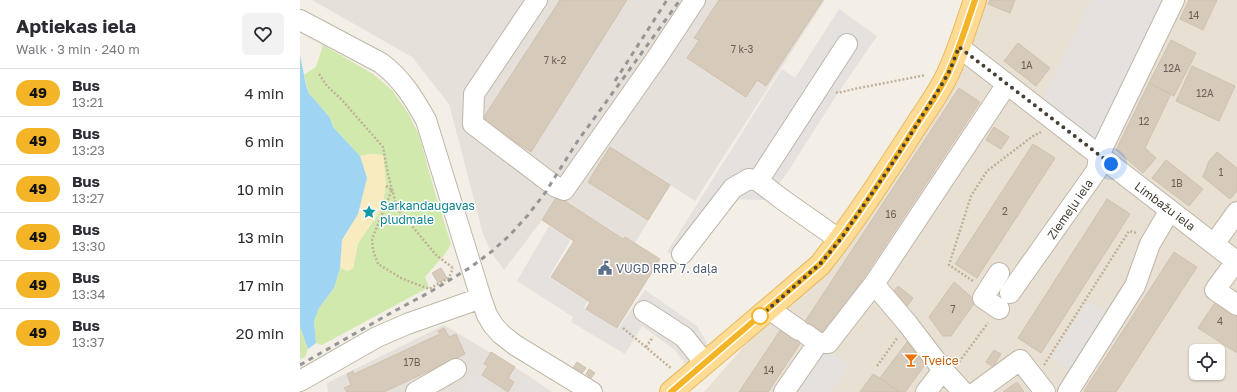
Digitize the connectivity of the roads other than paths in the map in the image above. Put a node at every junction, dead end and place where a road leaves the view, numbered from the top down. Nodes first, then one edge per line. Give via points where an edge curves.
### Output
1 (537, 0) edge
2 (695, 0) edge
3 (975, 0) edge
4 (1174, 0) edge
5 (300, 20) edge
6 (846, 44) dead end
7 (959, 47) junction
8 (1007, 84) junction
9 (1099, 155) junction
10 (758, 181) junction
11 (1170, 210) junction
12 (1237, 212) edge
13 (840, 240) junction
14 (1214, 244) junction
15 (682, 254) dead end
16 (1236, 262) edge
17 (999, 273) dead end
18 (874, 284) junction
19 (1010, 293) dead end
20 (481, 298) junction
21 (1237, 305) edge
22 (768, 309) junction
23 (999, 309) road end
24 (644, 311) dead end
25 (808, 336) junction
26 (704, 364) junction
27 (456, 369) dead end
28 (943, 370) junction
29 (300, 381) edge
30 (1039, 384) edge
31 (416, 392) edge
32 (592, 392) edge
33 (671, 392) edge
34 (784, 392) edge
35 (926, 392) edge
36 (963, 392) edge
37 (976, 392) edge
38 (1068, 392) edge

1 - 2 street via 474,94 473,124 556,187 564,190
3 - 7 main road
4 - 9 street, Ziemeļu iela
5 - 20 street via 381,63 393,72 413,98 432,136
6 - 10 street
7 - 8 street, Limbažu iela
7 - 13 main road via 950,70 890,167
8 - 9 street, Limbažu iela
8 - 18 street
9 - 11 street, Limbažu iela
9 - 19 street, Ziemeļu iela via 1097,170
10 - 13 street
10 - 15 street via 749,179 733,188
11 - 14 street, Limbažu iela
11 - 38 street via 1150,244 1135,286
12 - 14 street
13 - 22 main road via 820,264
14 - 16 street, Limbažu iela
16 - 21 street via 1215,290
17 - 23 street via 983,298
18 - 25 street via 828,343
18 - 28 street
20 - 29 street via 377,337
20 - 32 street via 487,315 501,334
22 - 25 street
22 - 26 main road
24 - 26 street via 684,337
25 - 34 street
26 - 33 main road
27 - 31 street
28 - 35 street
28 - 36 street
30 - 37 street via 1020,360

